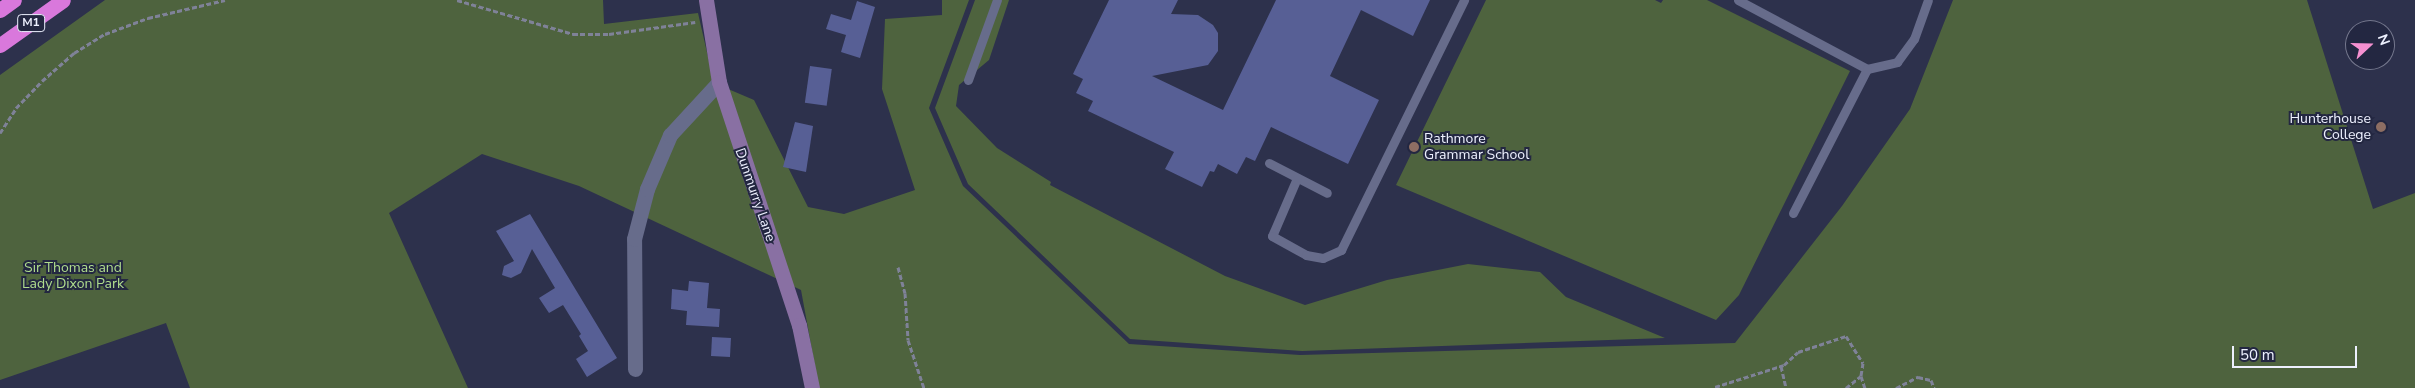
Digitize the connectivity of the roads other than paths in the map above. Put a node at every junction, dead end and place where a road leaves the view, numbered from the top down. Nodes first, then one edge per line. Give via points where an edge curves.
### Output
1 (14, 0) edge
2 (63, 0) edge
3 (706, 0) edge
4 (997, 0) edge
5 (1464, 0) edge
6 (1738, 0) edge
7 (1928, 0) edge
8 (0, 10) edge
9 (0, 45) edge
10 (1867, 69) junction
11 (968, 80) dead end
12 (719, 82) junction
13 (1269, 163) dead end
14 (1297, 178) junction
15 (1327, 193) dead end
16 (1793, 213) dead end
17 (635, 369) dead end
18 (812, 388) edge

1 - 8 highway, M1
2 - 9 highway, M1
3 - 12 street, Dunmurry Lane
4 - 11 lane
5 - 14 lane via 1340,250 1322,258 1268,234
6 - 10 lane
7 - 10 lane via 1914,39 1897,62
10 - 16 lane
12 - 17 street via 670,135 647,189 634,239
12 - 18 street, Dunmurry Lane via 799,325
13 - 14 lane
14 - 15 lane

